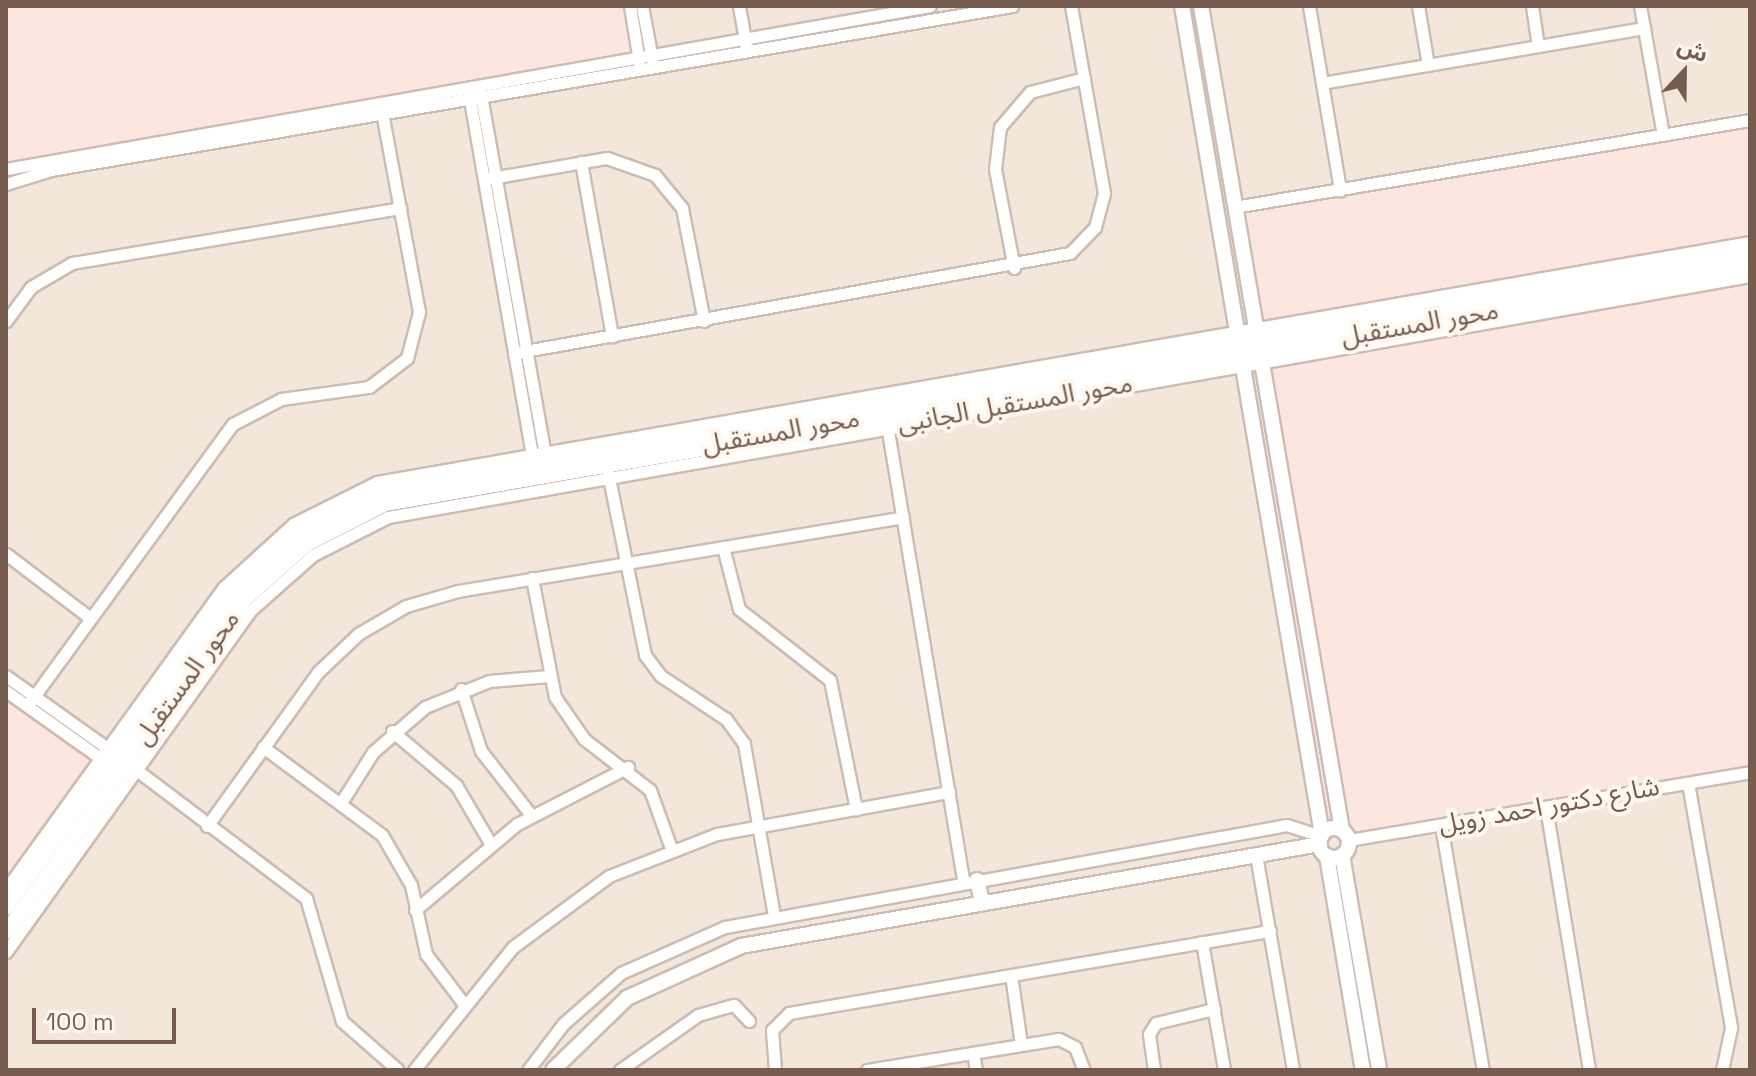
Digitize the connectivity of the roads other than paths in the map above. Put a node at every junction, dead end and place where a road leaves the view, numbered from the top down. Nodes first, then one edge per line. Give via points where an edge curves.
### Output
1 (630, 6) edge
2 (642, 6) edge
3 (739, 6) edge
4 (930, 6) edge
5 (1012, 6) edge
6 (1071, 6) edge
7 (1182, 6) edge
8 (1201, 6) edge
9 (1309, 6) edge
10 (1418, 6) edge
11 (1532, 6) edge
12 (1640, 6) edge
13 (1644, 28) junction
14 (745, 38) junction
15 (1538, 46) junction
16 (747, 51) junction
17 (645, 55) junction
18 (1428, 65) junction
19 (647, 68) junction
20 (1084, 78) junction
21 (1322, 83) junction
22 (473, 85) junction
23 (476, 97) junction
24 (381, 107) junction
25 (1750, 120) edge
26 (1663, 135) junction
27 (581, 162) junction
28 (6, 169) edge
29 (490, 178) junction
30 (6, 184) edge
31 (1340, 190) junction
32 (1234, 207) junction
33 (400, 208) junction
34 (1750, 242) edge
35 (1750, 253) edge
36 (1750, 267) edge
37 (1014, 268) junction
38 (1750, 276) edge
39 (6, 321) edge
40 (704, 321) junction
41 (612, 336) junction
42 (1257, 344) junction
43 (1240, 347) junction
44 (520, 352) junction
45 (887, 425) junction
46 (539, 460) junction
47 (608, 473) junction
48 (568, 474) junction
49 (903, 517) junction
50 (723, 547) junction
51 (6, 554) edge
52 (626, 563) junction
53 (532, 578) junction
54 (90, 618) junction
55 (6, 676) edge
56 (549, 676) junction
57 (461, 689) junction
58 (6, 691) edge
59 (30, 701) junction
60 (1311, 714) junction
61 (392, 731) junction
62 (263, 747) junction
63 (115, 762) junction
64 (628, 767) junction
65 (1750, 772) edge
66 (1688, 783) junction
67 (949, 792) junction
68 (342, 801) junction
69 (1546, 807) junction
70 (856, 809) junction
71 (531, 815) junction
72 (1441, 825) junction
73 (207, 826) junction
74 (759, 826) junction
75 (1345, 835) junction
76 (490, 843) junction
77 (1326, 845) junction
78 (671, 848) junction
79 (1256, 855) junction
80 (53, 875) junction
81 (971, 882) junction
82 (12, 901) edge
83 (982, 902) junction
84 (415, 910) junction
85 (774, 916) junction
86 (1270, 931) junction
87 (6, 932) edge
88 (1202, 942) junction
89 (6, 952) edge
90 (1011, 975) junction
91 (463, 1003) junction
92 (1214, 1009) junction
93 (749, 1021) dead end
94 (1021, 1044) junction
95 (973, 1053) junction
96 (398, 1070) edge
97 (414, 1070) edge
98 (528, 1070) edge
99 (553, 1070) edge
100 (620, 1070) edge
101 (775, 1070) edge
102 (867, 1070) edge
103 (976, 1070) edge
104 (1084, 1070) edge
105 (1154, 1070) edge
106 (1224, 1070) edge
107 (1293, 1070) edge
108 (1363, 1070) edge
109 (1379, 1070) edge
110 (1483, 1070) edge
111 (1589, 1070) edge
112 (1722, 1070) edge

1 - 17 street
2 - 17 street
3 - 14 street
4 - 14 street
5 - 16 street
6 - 20 street
7 - 43 street
8 - 32 street
9 - 21 street
10 - 18 street
11 - 15 street
12 - 13 street
13 - 15 street
13 - 26 street
14 - 16 street
14 - 17 street
15 - 18 street
16 - 19 street
17 - 19 street
17 - 22 street
18 - 21 street
19 - 23 street
20 - 37 street via 1030,92 1000,127 995,169
20 - 37 street via 1104,184 1099,219 1070,253
21 - 31 street
22 - 23 street
22 - 24 street
23 - 24 street
23 - 29 street
24 - 28 street
24 - 30 street via 51,170
24 - 33 street
25 - 26 street
26 - 31 street
27 - 29 street
27 - 40 street via 624,160 668,186 682,208
27 - 41 street
29 - 44 street
31 - 32 street
32 - 42 street
33 - 39 street via 72,263 31,287
33 - 54 street via 419,312 407,358 369,387 281,399 233,424
34 - 42 street, محور المستقبل الجانبى
35 - 42 street, محور المستقبل
36 - 42 street, محور المستقبل
37 - 40 street
38 - 42 street, محور المستقبل الجانبى
40 - 41 street
41 - 44 street
42 - 43 street, محور المستقبل
42 - 43 street, محور المستقبل الجانبى
42 - 60 street
43 - 45 street, محور المستقبل الجانبى
43 - 46 street, محور المستقبل
43 - 48 street, محور المستقبل
43 - 60 street
44 - 46 street
45 - 47 street, محور المستقبل الجانبى
45 - 49 street
46 - 48 street, محور المستقبل
46 - 63 street, محور المستقبل via 406,498 307,544 242,602
46 - 63 street via 399,475 293,524 224,587
47 - 48 street, محور المستقبل الجانبى
47 - 52 street
48 - 63 street, محور المستقبل الجانبى via 408,511 313,555 250,611
49 - 50 street
49 - 67 street
50 - 52 street
50 - 70 street via 739,609 830,680
51 - 54 street
52 - 53 street
52 - 74 street via 645,655 661,676 737,730
53 - 56 street
53 - 62 street via 441,595 374,623 324,665
54 - 59 street
55 - 59 street
56 - 57 street
56 - 64 street via 576,730
57 - 61 street
57 - 71 street via 481,751
58 - 59 street
59 - 63 street
60 - 75 street
60 - 77 street
61 - 68 street
61 - 76 street via 451,779
62 - 68 street
62 - 73 street
63 - 73 street
63 - 80 street, محور المستقبل
63 - 82 street, محور المستقبل
64 - 71 street
64 - 78 street via 656,799
65 - 66 street, شارع دكتور احمد زويل
66 - 69 street, شارع دكتور احمد زويل
66 - 112 street via 1731,1028
67 - 70 street
67 - 81 street
68 - 84 street via 391,847
69 - 72 street, شارع دكتور احمد زويل
69 - 111 street
70 - 74 street
71 - 76 street
72 - 75 street, شارع دكتور احمد زويل
72 - 110 street
73 - 96 street via 308,901 342,1021
74 - 78 street
74 - 85 street
75 - 77 street
75 - 77 street
76 - 84 street
77 - 79 street
77 - 81 street via 1287,825
77 - 108 street
77 - 109 street
78 - 91 street via 556,910
79 - 83 street
79 - 86 street
80 - 82 street, محور المستقبل
80 - 89 street
81 - 83 street
81 - 85 street
82 - 87 street, محور المستقبل
83 - 99 street via 764,940 701,959 620,1004
84 - 91 street via 431,965
85 - 98 street via 704,933 621,973 563,1024
86 - 88 street
86 - 107 street
88 - 90 street
88 - 92 street
90 - 94 street
90 - 101 street via 789,1013 772,1030
91 - 97 street
92 - 105 street via 1156,1023 1149,1034
92 - 106 street
93 - 100 street via 734,1005 698,1015
94 - 95 street
94 - 104 street via 1068,1042
95 - 102 street
95 - 103 street

